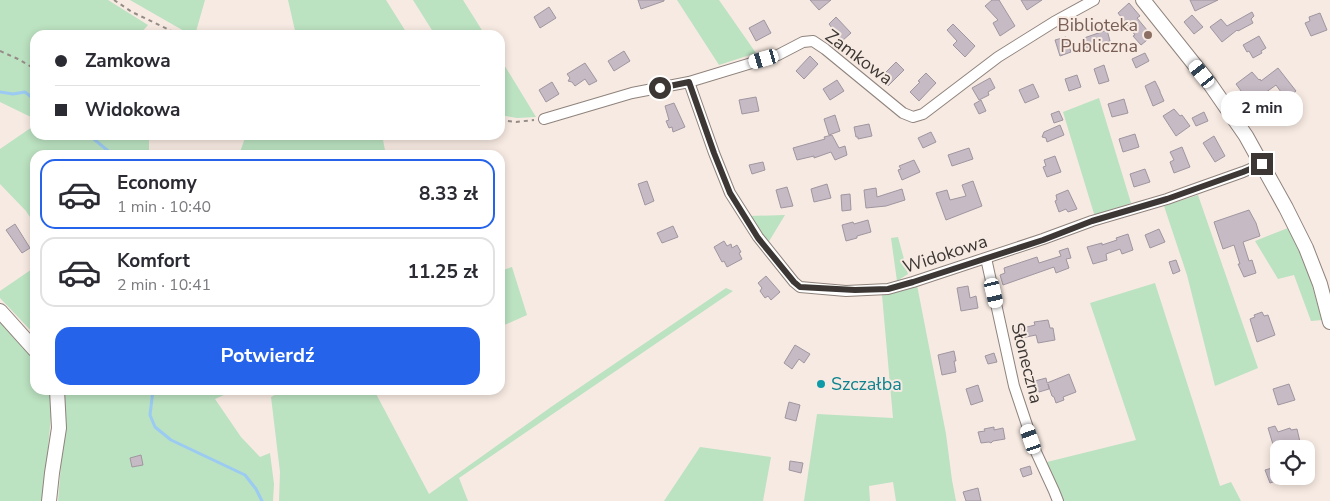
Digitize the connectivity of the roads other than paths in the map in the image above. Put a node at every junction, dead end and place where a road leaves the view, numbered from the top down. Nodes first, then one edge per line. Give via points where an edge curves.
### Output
1 (1094, 0) edge
2 (1143, 0) edge
3 (689, 82) junction
4 (544, 119) road end
5 (1262, 164) junction
6 (986, 258) junction
7 (0, 311) edge
8 (1330, 322) edge
9 (30, 344) edge
10 (57, 395) edge
11 (49, 501) edge
12 (1058, 501) edge

1 - 3 street, Zamkowa via 998,57 913,118 813,41
2 - 5 main road via 1217,93
3 - 4 street, Zamkowa via 632,93
3 - 6 street, Widokowa via 730,193 758,238 800,287 846,291 888,289
5 - 6 street, Widokowa via 1167,199
5 - 8 main road via 1306,248
6 - 12 street, Słoneczna via 1014,386 1036,452
7 - 9 main road
10 - 11 main road via 59,428

